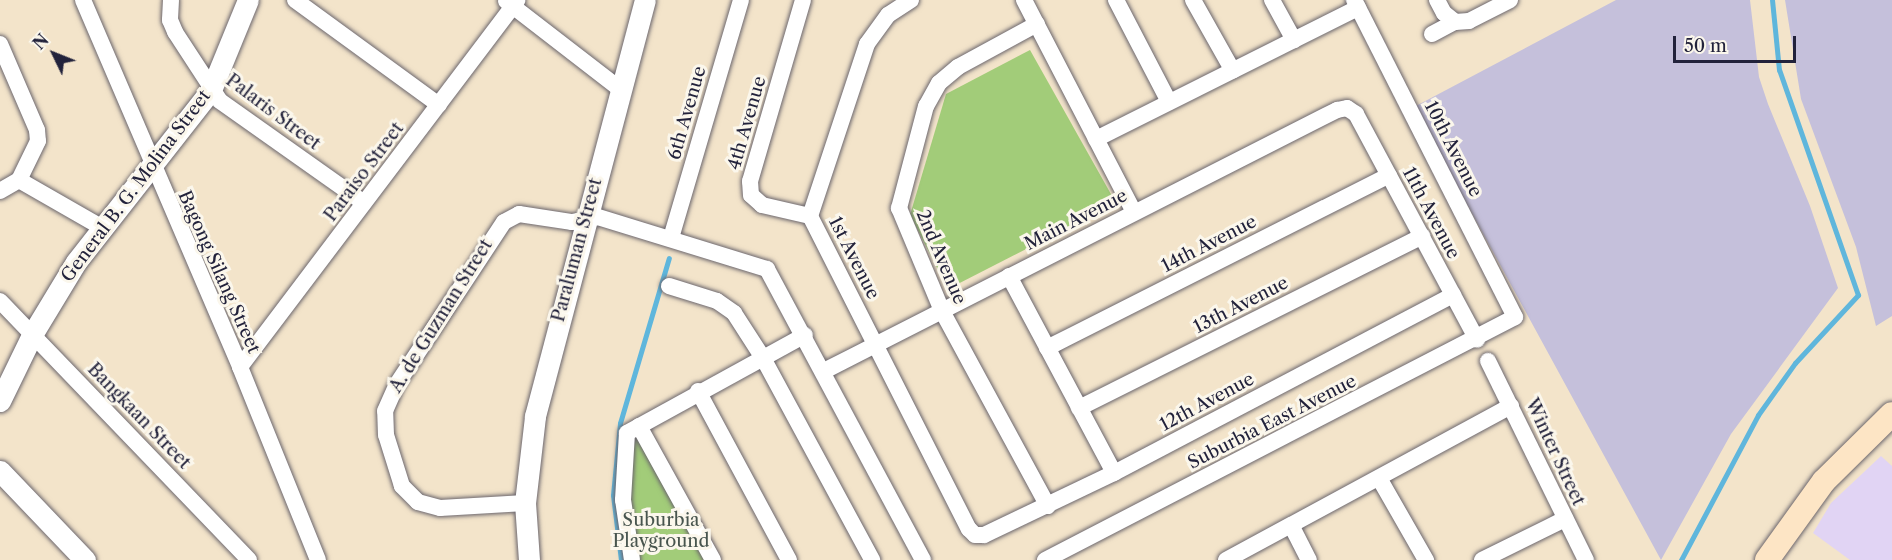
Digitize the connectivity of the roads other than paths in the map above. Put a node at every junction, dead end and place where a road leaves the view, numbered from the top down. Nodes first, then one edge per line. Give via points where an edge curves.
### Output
1 (83, 0) edge
2 (171, 0) edge
3 (248, 0) edge
4 (645, 0) edge
5 (741, 0) edge
6 (802, 0) edge
7 (911, 0) edge
8 (1024, 0) edge
9 (1116, 0) edge
10 (1193, 0) edge
11 (1272, 0) edge
12 (1437, 0) edge
13 (1510, 0) edge
14 (299, 1) edge
15 (512, 2) edge
16 (1356, 4) edge
17 (1455, 22) junction
18 (1037, 24) junction
19 (1432, 34) dead end
20 (1294, 40) junction
21 (0, 44) edge
22 (1233, 71) junction
23 (211, 90) junction
24 (621, 90) junction
25 (1169, 102) junction
26 (439, 105) junction
27 (1347, 108) joint
28 (1096, 139) junction
29 (151, 164) junction
30 (1389, 175) junction
31 (19, 180) junction
32 (0, 191) edge
33 (364, 203) junction
34 (1134, 212) junction
35 (810, 216) junction
36 (584, 219) junction
37 (101, 227) junction
38 (1422, 236) junction
39 (671, 238) junction
40 (1009, 276) junction
41 (669, 286) dead end
42 (1453, 295) junction
43 (0, 301) edge
44 (942, 311) junction
45 (1515, 317) joint
46 (33, 333) junction
47 (805, 334) junction
48 (1477, 340) junction
49 (877, 344) junction
50 (1047, 348) junction
51 (763, 358) junction
52 (1488, 361) dead end
53 (240, 368) junction
54 (824, 371) junction
55 (698, 391) junction
56 (0, 401) edge
57 (1511, 406) junction
58 (1079, 408) junction
59 (1892, 414) edge
60 (639, 426) junction
61 (0, 471) edge
62 (1114, 473) junction
63 (1379, 478) junction
64 (525, 503) junction
65 (1048, 506) junction
66 (1565, 519) junction
67 (1292, 527) junction
68 (975, 535) joint
69 (529, 555) edge
70 (85, 560) edge
71 (249, 560) edge
72 (318, 560) edge
73 (632, 560) edge
74 (713, 560) edge
75 (789, 560) edge
76 (872, 560) edge
77 (923, 560) edge
78 (1045, 560) edge
79 (1226, 560) edge
80 (1309, 560) edge
81 (1426, 560) edge
82 (1482, 560) edge
83 (1586, 560) edge
84 (1767, 560) edge

1 - 29 street, Bagong Silang Street
2 - 23 street, Palaris Street via 170,20 175,32
3 - 23 street, General B. G. Molina Street
4 - 24 street, Paraluman Street
5 - 39 street, 6th Avenue
6 - 35 street, 4th Avenue via 750,181 751,195 762,205
7 - 35 street, 1st Avenue via 888,15 867,44
8 - 18 street
9 - 25 street
10 - 22 street
11 - 20 street
12 - 17 street
13 - 17 street via 1469,21
14 - 26 street
15 - 24 street
15 - 26 street, Paraiso Street
16 - 20 street
16 - 45 street, 10th Avenue
17 - 19 street
18 - 28 street
18 - 44 street, 2nd Avenue via 948,75 926,106 899,208
20 - 22 street
21 - 31 street via 37,130 34,153
22 - 25 street
23 - 29 street, General B. G. Molina Street
23 - 33 street, Palaris Street via 220,101
24 - 36 street, Paraluman Street
25 - 28 street
26 - 33 street, Paraiso Street
27 - 30 street, 11th Avenue via 1356,114
27 - 34 street, Main Avenue
28 - 34 street
29 - 37 street, General B. G. Molina Street
29 - 53 street, Bagong Silang Street
30 - 38 street, 11th Avenue
30 - 50 street, 14th Avenue
31 - 32 street
31 - 37 street
33 - 53 street, Paraiso Street
34 - 40 street, Main Avenue
35 - 49 street, 1st Avenue
36 - 39 street via 598,218
36 - 64 street, Paraluman Street via 535,416
36 - 64 street, A. de Guzman Street via 572,222 519,214 498,227 397,384 385,411 386,435 402,486 418,502 440,508
37 - 46 street, General B. G. Molina Street
38 - 42 street, 11th Avenue
38 - 58 street, 13th Avenue
39 - 47 street via 767,268
40 - 44 street, Main Avenue
40 - 50 street
41 - 51 street via 726,305
42 - 48 street, 11th Avenue
42 - 62 street, 12th Avenue
43 - 46 street, Bangkaan Street
44 - 49 street, Main Avenue
44 - 65 street, 2nd Avenue
45 - 48 street, Suburbia East Avenue
46 - 56 street, General B. G. Molina Street
46 - 71 street, Bangkaan Street
47 - 51 street
47 - 54 street
48 - 78 street, Suburbia East Avenue
49 - 54 street, Main Avenue
49 - 68 street, 1st Avenue
50 - 58 street
51 - 55 street
51 - 76 street
52 - 57 street, Winter Street
53 - 72 street, Bagong Silang Street
54 - 77 street
55 - 60 street
55 - 75 street
57 - 63 street
57 - 66 street, Winter Street
58 - 62 street
59 - 84 main road via 1824,481
60 - 73 street via 625,436 623,463 623,500
60 - 74 street
61 - 70 street
62 - 65 street, 12th Avenue
63 - 67 street
63 - 81 street
64 - 69 street
65 - 68 street, 12th Avenue via 984,535
66 - 82 street
66 - 83 street, Winter Street
67 - 79 street
67 - 80 street

